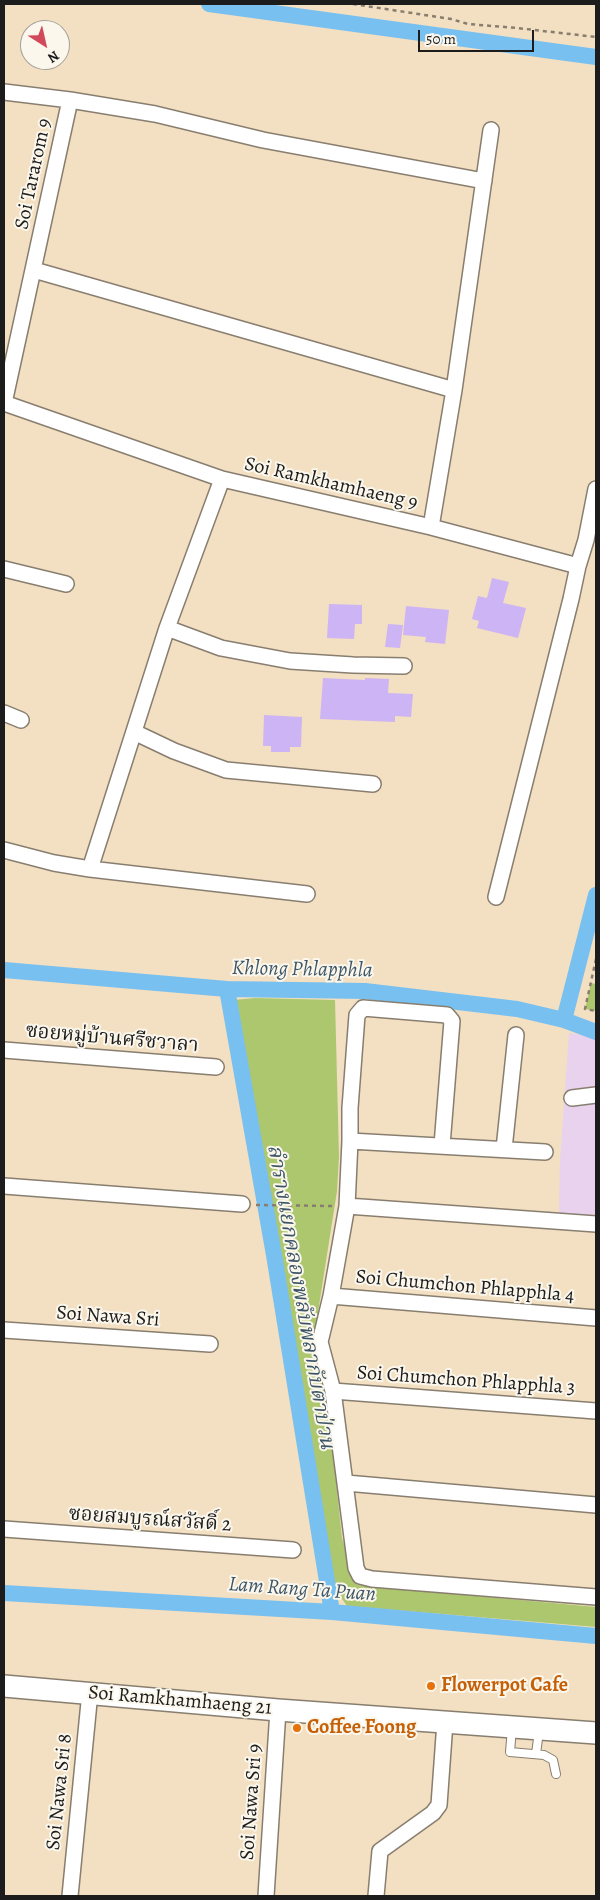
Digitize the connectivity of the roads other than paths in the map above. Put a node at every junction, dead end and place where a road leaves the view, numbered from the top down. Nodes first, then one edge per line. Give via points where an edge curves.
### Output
1 (4, 92) edge
2 (70, 100) junction
3 (491, 130) dead end
4 (484, 181) junction
5 (34, 270) junction
6 (454, 390) junction
7 (4, 403) edge
8 (222, 479) junction
9 (596, 489) edge
10 (431, 528) junction
11 (578, 566) junction
12 (4, 569) edge
13 (66, 584) dead end
14 (167, 628) junction
15 (404, 666) dead end
16 (4, 713) edge
17 (20, 720) dead end
18 (134, 732) junction
19 (373, 784) dead end
20 (4, 850) edge
21 (90, 869) junction
22 (307, 894) dead end
23 (496, 897) dead end
24 (516, 1035) dead end
25 (4, 1050) edge
26 (216, 1068) dead end
27 (596, 1095) edge
28 (572, 1098) dead end
29 (350, 1140) junction
30 (442, 1146) junction
31 (504, 1149) junction
32 (545, 1152) dead end
33 (4, 1186) edge
34 (242, 1204) road end
35 (346, 1206) junction
36 (596, 1224) edge
37 (331, 1296) junction
38 (596, 1318) edge
39 (4, 1330) edge
40 (210, 1344) dead end
41 (333, 1391) junction
42 (596, 1411) edge
43 (346, 1483) junction
44 (596, 1505) edge
45 (4, 1529) edge
46 (293, 1550) dead end
47 (596, 1597) edge
48 (4, 1686) edge
49 (90, 1692) junction
50 (278, 1710) junction
51 (445, 1722) junction
52 (512, 1727) junction
53 (540, 1729) junction
54 (596, 1733) edge
55 (536, 1754) junction
56 (556, 1774) dead end
57 (70, 1896) edge
58 (266, 1896) edge
59 (376, 1896) edge

1 - 2 street
2 - 4 street via 155,114 264,140
2 - 5 street, Soi Tararom 9
3 - 4 street
4 - 6 street
5 - 6 street
5 - 7 street, Soi Tararom 9
6 - 10 street
7 - 8 street, Soi Ramkhamhaeng 9
8 - 10 street, Soi Ramkhamhaeng 9
8 - 14 street
9 - 11 street
10 - 11 street, Soi Ramkhamhaeng 9
11 - 23 street
12 - 13 street
14 - 15 street via 220,648 290,661
14 - 18 street
16 - 17 street
18 - 19 street via 226,770
18 - 21 street
20 - 21 street
21 - 22 street
24 - 31 street
25 - 26 street, ซอยหมู่บ้านศรีชวาลา
27 - 28 street
29 - 30 street
29 - 30 street via 357,1014 363,1008 447,1015 452,1021
29 - 35 street
30 - 31 street
31 - 32 street
33 - 34 street
35 - 36 street
35 - 37 street
37 - 38 street, Soi Chumchon Phlapphla 4
37 - 41 street via 320,1342
39 - 40 street, Soi Nawa Sri
41 - 42 street, Soi Chumchon Phlapphla 3
41 - 43 street
43 - 44 street
43 - 47 street via 356,1568 360,1576
45 - 46 street, ซอยสมบูรณ์สวัสดิ์ 2
48 - 49 street, Soi Ramkhamhaeng 21
49 - 50 street, Soi Ramkhamhaeng 21
49 - 57 street, Soi Nawa Sri 8
50 - 51 street, Soi Ramkhamhaeng 21
50 - 58 street, Soi Nawa Sri 9
51 - 52 street, Soi Ramkhamhaeng 21
51 - 59 street via 439,1805 433,1814 380,1851
52 - 53 street, Soi Ramkhamhaeng 21
52 - 55 lane via 510,1752
53 - 54 street, Soi Ramkhamhaeng 21
53 - 55 lane
55 - 56 lane via 544,1754 553,1760

